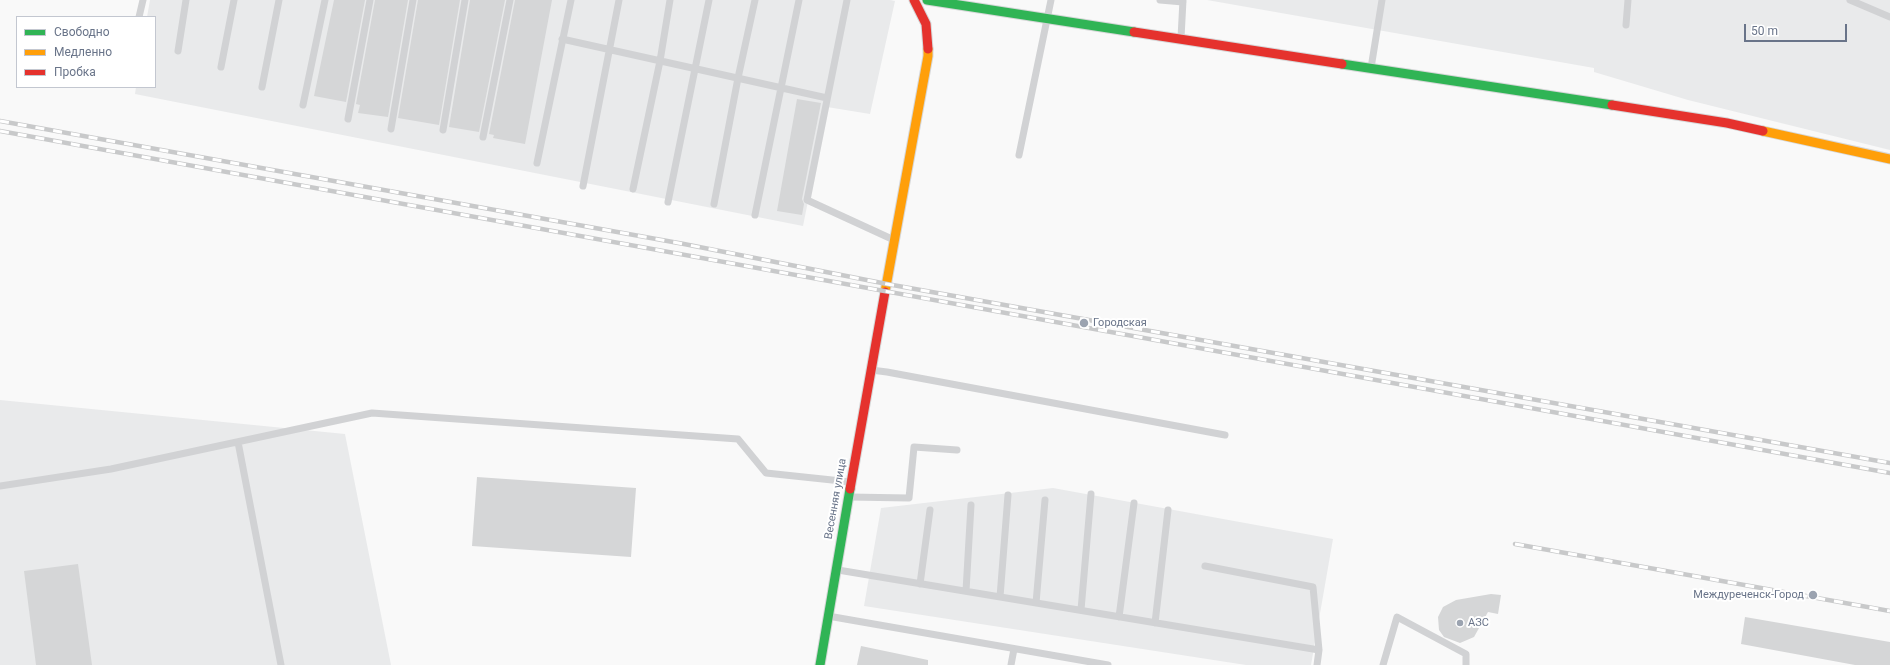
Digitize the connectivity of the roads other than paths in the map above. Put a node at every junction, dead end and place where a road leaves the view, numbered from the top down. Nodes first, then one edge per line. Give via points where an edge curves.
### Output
1 (142, 0) edge
2 (186, 0) edge
3 (234, 0) edge
4 (279, 0) edge
5 (325, 0) edge
6 (370, 0) edge
7 (413, 0) edge
8 (465, 0) edge
9 (510, 0) edge
10 (571, 0) edge
11 (619, 0) edge
12 (670, 0) edge
13 (709, 0) edge
14 (755, 0) edge
15 (799, 0) edge
16 (847, 0) edge
17 (914, 0) edge
18 (927, 0) edge
19 (1051, 0) edge
20 (1160, 0) edge
21 (1382, 0) edge
22 (1628, 0) edge
23 (1850, 0) edge
24 (1183, 1) edge
25 (139, 16) edge
26 (1890, 17) edge
27 (1046, 18) junction
28 (1626, 25) dead end
29 (1181, 38) junction
30 (562, 39) junction
31 (610, 50) junction
32 (178, 51) dead end
33 (660, 61) junction
34 (221, 67) dead end
35 (694, 68) junction
36 (1371, 68) junction
37 (738, 78) junction
38 (262, 87) dead end
39 (781, 88) junction
40 (827, 98) junction
41 (303, 105) dead end
42 (348, 119) dead end
43 (391, 129) dead end
44 (442, 130) dead end
45 (483, 137) dead end
46 (1019, 155) dead end
47 (1890, 159) edge
48 (537, 163) dead end
49 (583, 186) dead end
50 (633, 189) dead end
51 (668, 202) dead end
52 (714, 204) dead end
53 (755, 215) dead end
54 (894, 240) junction
55 (870, 370) junction
56 (1225, 435) dead end
57 (238, 442) junction
58 (957, 450) dead end
59 (851, 482) junction
60 (0, 486) edge
61 (1091, 494) dead end
62 (1008, 495) dead end
63 (849, 497) junction
64 (1044, 500) dead end
65 (1134, 503) dead end
66 (971, 505) dead end
67 (930, 510) dead end
68 (1168, 510) dead end
69 (1205, 566) dead end
70 (836, 570) junction
71 (920, 584) junction
72 (966, 591) junction
73 (1000, 597) junction
74 (1036, 603) junction
75 (1081, 610) junction
76 (828, 616) junction
77 (1119, 617) junction
78 (1155, 623) junction
79 (1014, 649) junction
80 (1319, 650) junction
81 (281, 665) edge
82 (820, 665) edge
83 (1011, 665) edge
84 (1108, 665) edge
85 (1316, 665) edge
86 (1383, 665) edge
87 (1466, 665) edge

1 - 25 lane
2 - 32 lane
3 - 34 lane
4 - 38 lane
5 - 41 lane
6 - 42 lane
7 - 43 lane
8 - 44 lane
9 - 45 lane
10 - 30 lane
11 - 31 lane
12 - 33 lane
13 - 35 lane
14 - 37 lane
15 - 39 lane
16 - 40 lane
17 - 54 street, Весенняя улица via 926,24 928,56
18 - 27 street
19 - 27 lane
20 - 24 lane
21 - 36 lane
22 - 28 lane
23 - 26 lane
24 - 29 lane
27 - 29 street
27 - 46 lane
29 - 36 street
30 - 31 lane
30 - 48 lane
31 - 33 lane
31 - 49 lane
33 - 35 lane
33 - 50 lane
35 - 37 lane
35 - 51 lane
36 - 47 street via 1727,123
37 - 39 lane
37 - 52 lane
39 - 40 lane
39 - 53 lane
40 - 54 lane via 807,200
54 - 55 street, Весенняя улица
55 - 56 lane
55 - 59 street, Весенняя улица
57 - 59 lane via 372,413 738,439 766,473
57 - 60 lane via 111,469
57 - 81 lane
58 - 63 lane via 914,447 909,498
59 - 63 street, Весенняя улица
61 - 75 lane
62 - 73 lane
63 - 70 street, Весенняя улица
64 - 74 lane
65 - 77 lane
66 - 72 lane
67 - 71 lane
68 - 78 lane
69 - 80 lane via 1313,587
70 - 71 lane
70 - 76 street, Весенняя улица
71 - 72 lane
72 - 73 lane
73 - 74 lane
74 - 75 lane
75 - 77 lane
76 - 79 lane
76 - 82 street, Весенняя улица
77 - 78 lane
78 - 80 lane
79 - 83 lane
79 - 84 lane
80 - 85 lane
86 - 87 lane via 1397,617 1466,654

